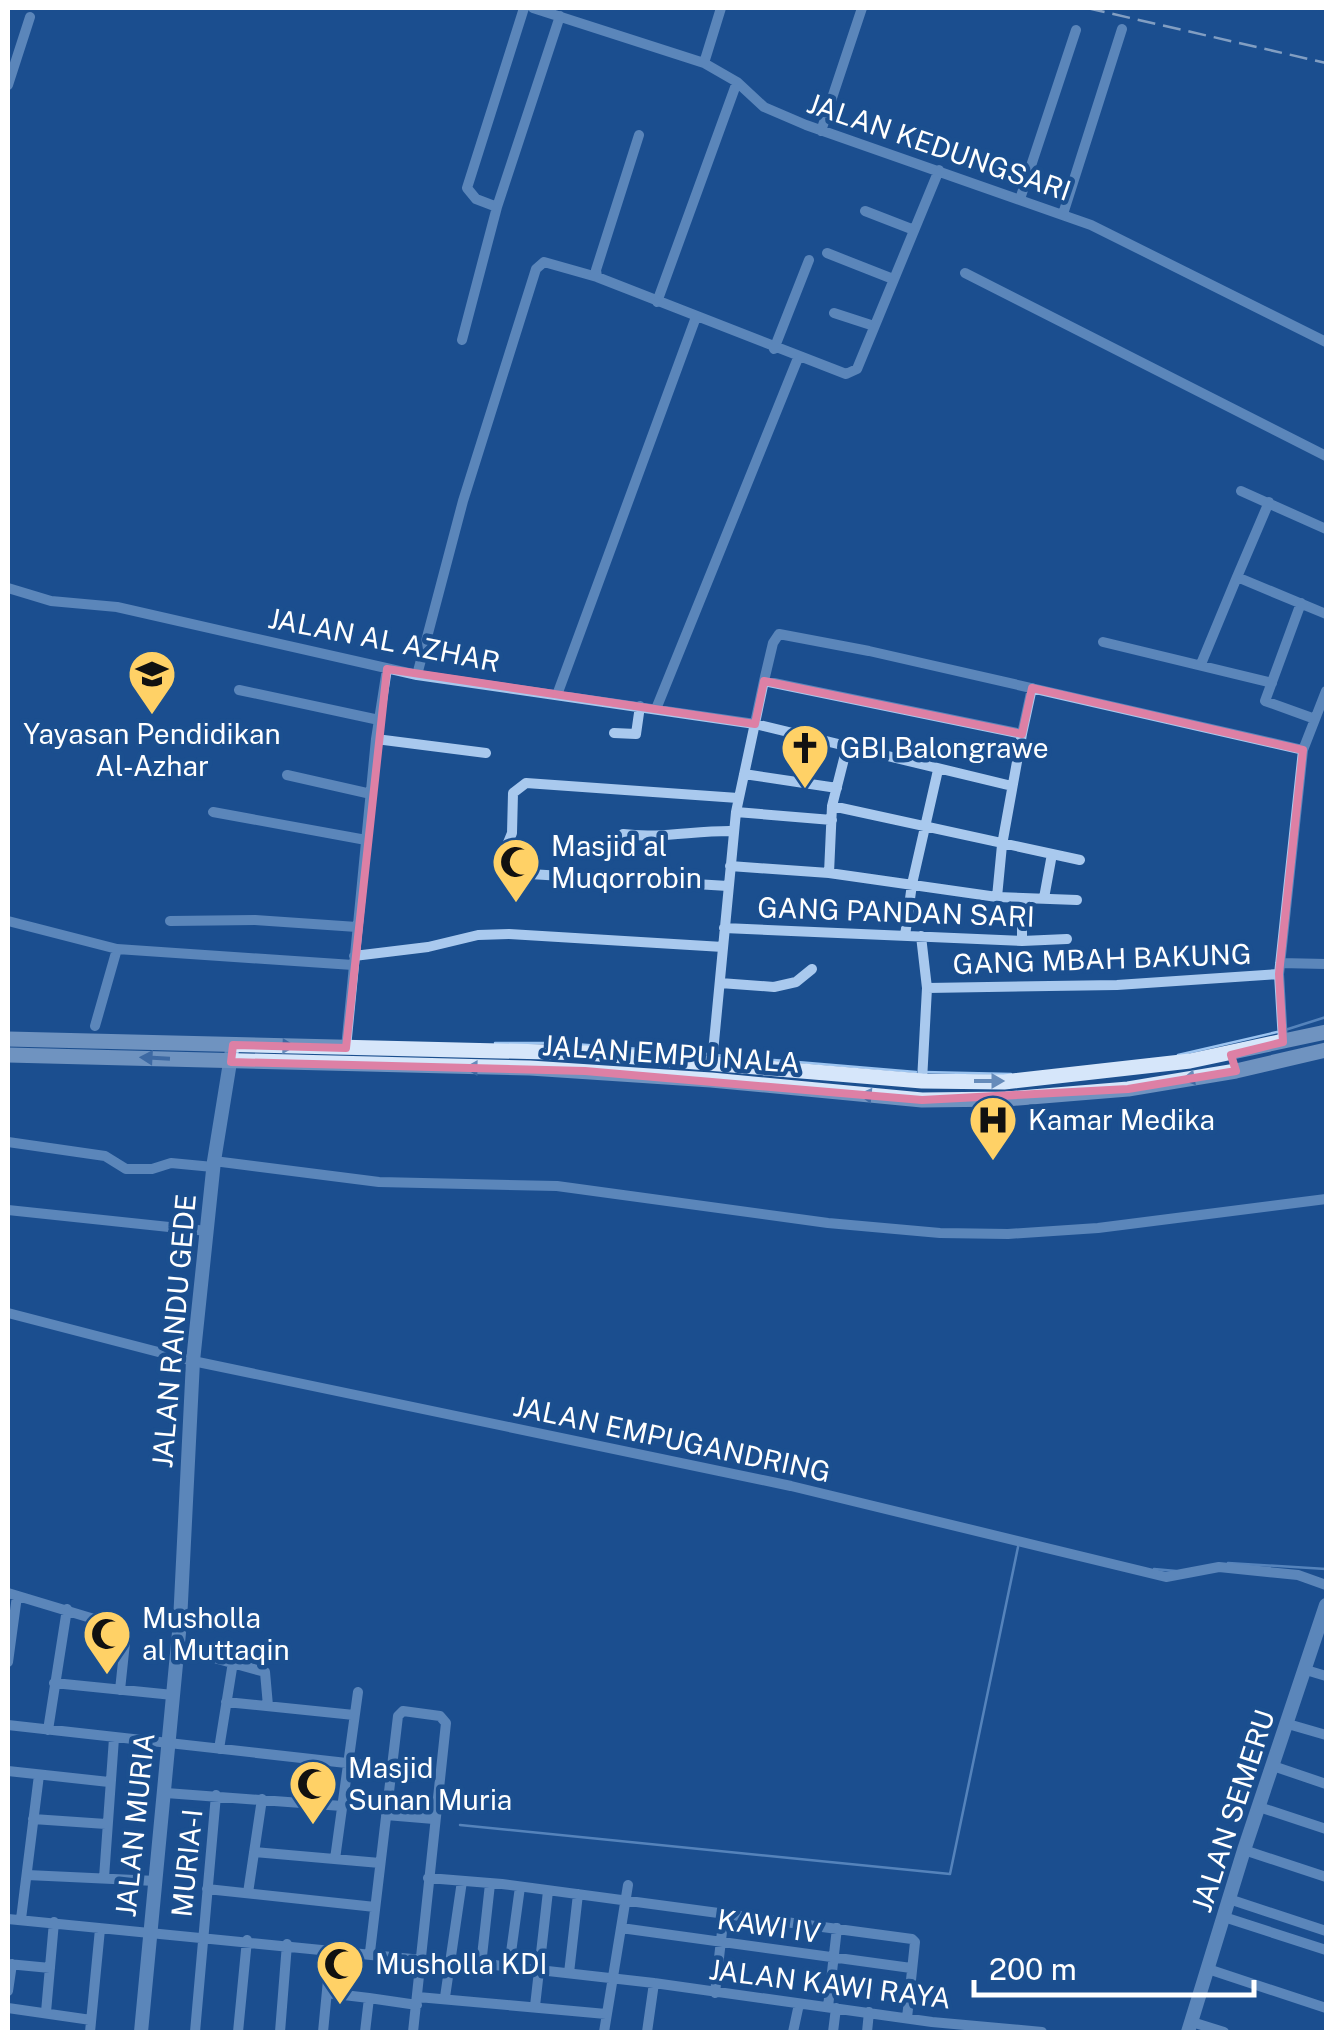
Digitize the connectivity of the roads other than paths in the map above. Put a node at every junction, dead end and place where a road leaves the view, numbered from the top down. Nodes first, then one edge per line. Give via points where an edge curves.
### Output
1 (524, 8) edge
2 (534, 8) edge
3 (721, 8) edge
4 (862, 8) edge
5 (560, 16) junction
6 (30, 17) dead end
7 (1122, 29) dead end
8 (1076, 30) dead end
9 (704, 63) junction
10 (737, 82) junction
11 (8, 85) edge
12 (821, 131) junction
13 (639, 135) dead end
14 (939, 170) junction
15 (1020, 199) junction
16 (497, 207) junction
17 (866, 211) dead end
18 (1063, 214) junction
19 (914, 230) junction
20 (827, 254) dead end
21 (809, 260) dead end
22 (965, 273) dead end
23 (597, 276) junction
24 (893, 279) junction
25 (658, 302) junction
26 (834, 313) dead end
27 (696, 317) junction
28 (874, 326) junction
29 (462, 340) dead end
30 (1326, 342) edge
31 (774, 349) junction
32 (798, 358) junction
33 (1326, 456) edge
34 (1240, 491) dead end
35 (1269, 502) junction
36 (1326, 530) edge
37 (1237, 577) junction
38 (8, 588) edge
39 (1301, 603) junction
40 (1326, 614) edge
41 (1102, 642) dead end
42 (1201, 664) junction
43 (387, 669) junction
44 (417, 675) junction
45 (764, 681) junction
46 (1272, 683) junction
47 (1032, 688) junction
48 (239, 690) dead end
49 (1326, 691) edge
50 (557, 694) junction
51 (640, 706) junction
52 (656, 709) junction
53 (1316, 719) junction
54 (379, 720) junction
55 (755, 724) junction
56 (614, 734) dead end
57 (1022, 734) junction
58 (376, 739) junction
59 (847, 747) junction
60 (1303, 750) junction
61 (486, 754) dead end
62 (938, 770) junction
63 (744, 774) junction
64 (286, 775) dead end
65 (1012, 786) junction
66 (837, 788) junction
67 (370, 794) junction
68 (738, 798) junction
69 (832, 806) junction
70 (214, 812) dead end
71 (736, 812) junction
72 (832, 820) junction
73 (924, 828) junction
74 (734, 831) junction
75 (623, 834) dead end
76 (366, 840) junction
77 (1002, 845) junction
78 (1052, 854) junction
79 (1080, 860) dead end
80 (730, 866) junction
81 (829, 872) junction
82 (912, 884) junction
83 (728, 886) junction
84 (997, 897) junction
85 (1022, 898) junction
86 (1044, 898) junction
87 (1077, 900) dead end
88 (8, 921) edge
89 (170, 921) dead end
90 (357, 928) junction
91 (724, 928) junction
92 (906, 936) junction
93 (921, 936) junction
94 (1067, 938) dead end
95 (1022, 941) junction
96 (723, 947) junction
97 (117, 949) junction
98 (353, 960) junction
99 (1326, 964) edge
100 (1280, 968) junction
101 (812, 969) dead end
102 (720, 983) junction
103 (927, 988) junction
104 (95, 1026) dead end
105 (1326, 1032) edge
106 (1282, 1034) junction
107 (8, 1039) edge
108 (347, 1043) junction
109 (233, 1044) junction
110 (1326, 1050) edge
111 (8, 1054) edge
112 (712, 1058) junction
113 (231, 1062) junction
114 (1234, 1063) junction
115 (921, 1076) junction
116 (8, 1142) edge
117 (213, 1164) junction
118 (1326, 1199) edge
119 (8, 1210) edge
120 (207, 1231) junction
121 (8, 1314) edge
122 (194, 1356) junction
123 (1326, 1585) edge
124 (12, 1594) edge
125 (1326, 1605) edge
126 (66, 1609) junction
127 (180, 1622) joint
128 (9, 1637) edge
129 (178, 1648) junction
130 (8, 1662) edge
131 (232, 1662) junction
132 (1306, 1670) junction
133 (1326, 1676) edge
134 (54, 1683) junction
135 (120, 1690) junction
136 (358, 1692) dead end
137 (172, 1695) junction
138 (226, 1702) junction
139 (268, 1706) junction
140 (354, 1715) junction
141 (1288, 1724) junction
142 (8, 1726) edge
143 (48, 1730) junction
144 (1326, 1735) edge
145 (114, 1738) junction
146 (168, 1744) junction
147 (220, 1749) junction
148 (348, 1764) junction
149 (1273, 1766) junction
150 (391, 1768) junction
151 (8, 1771) edge
152 (40, 1775) junction
153 (109, 1782) junction
154 (1326, 1784) edge
155 (166, 1793) junction
156 (216, 1795) junction
157 (262, 1800) junction
158 (342, 1806) junction
159 (1259, 1807) junction
160 (386, 1815) junction
161 (33, 1819) junction
162 (434, 1819) junction
163 (106, 1824) junction
164 (1326, 1829) edge
165 (1244, 1850) junction
166 (254, 1852) junction
167 (335, 1859) junction
168 (380, 1863) junction
169 (26, 1874) junction
170 (1326, 1877) edge
171 (104, 1878) junction
172 (428, 1878) junction
173 (156, 1881) junction
174 (462, 1881) junction
175 (490, 1884) junction
176 (628, 1884) dead end
177 (520, 1887) junction
178 (207, 1889) junction
179 (548, 1891) junction
180 (248, 1893) junction
181 (578, 1894) junction
182 (1229, 1899) junction
183 (625, 1902) junction
184 (1251, 1906) junction
185 (375, 1908) junction
186 (724, 1914) junction
187 (1224, 1917) junction
188 (8, 1919) edge
189 (21, 1920) junction
190 (54, 1922) junction
191 (1246, 1924) junction
192 (621, 1928) junction
193 (837, 1928) junction
194 (100, 1929) junction
195 (1326, 1931) edge
196 (150, 1932) junction
197 (202, 1936) junction
198 (247, 1940) junction
199 (721, 1942) junction
200 (287, 1944) junction
201 (331, 1949) junction
202 (1326, 1950) edge
203 (370, 1952) junction
204 (833, 1957) junction
205 (422, 1960) junction
206 (450, 1960) junction
207 (10, 1964) edge
208 (481, 1965) junction
209 (509, 1967) junction
210 (50, 1968) junction
211 (912, 1968) junction
212 (1208, 1969) junction
213 (539, 1970) junction
214 (570, 1973) junction
215 (612, 1979) junction
216 (654, 1983) junction
217 (8, 1991) edge
218 (715, 1992) junction
219 (327, 1993) junction
220 (445, 1997) junction
221 (369, 1998) junction
222 (417, 2001) junction
223 (799, 2004) junction
224 (535, 2006) junction
225 (8, 2008) edge
226 (832, 2008) junction
227 (1326, 2008) edge
228 (46, 2012) junction
229 (869, 2012) junction
230 (606, 2014) junction
231 (907, 2018) junction
232 (90, 2026) edge
233 (931, 2027) edge
234 (1190, 2027) edge
235 (1005, 2030) edge
236 (142, 2032) edge
237 (195, 2032) edge
238 (238, 2032) edge
239 (280, 2032) edge
240 (323, 2032) edge
241 (365, 2032) edge
242 (414, 2032) edge
243 (604, 2032) edge
244 (648, 2032) edge
245 (794, 2032) edge
246 (832, 2032) edge
247 (866, 2032) edge
248 (1042, 2032) edge
249 (1224, 2032) edge

1 - 16 street via 467,188
2 - 5 street, JALAN KEDUNGSARI
3 - 9 street
4 - 12 street
5 - 9 street, JALAN KEDUNGSARI
5 - 16 street
6 - 11 street
7 - 18 street
8 - 15 street
9 - 10 street, JALAN KEDUNGSARI
10 - 12 street, JALAN KEDUNGSARI via 774,112
10 - 25 street
12 - 14 street, JALAN KEDUNGSARI
13 - 23 street
14 - 15 street, JALAN KEDUNGSARI
14 - 19 street
15 - 18 street, JALAN KEDUNGSARI
16 - 29 street
17 - 19 street
18 - 30 street, JALAN KEDUNGSARI
19 - 24 street
20 - 24 street
21 - 31 street
22 - 33 street
23 - 25 street
23 - 44 street via 553,262 536,269
24 - 28 street
25 - 27 street
26 - 28 street
27 - 31 street
27 - 50 street
28 - 32 street via 852,374
31 - 32 street
32 - 52 street
34 - 35 street
35 - 36 street
35 - 37 street
37 - 39 street
37 - 42 street
38 - 43 street, JALAN AL AZHAR
39 - 40 street
39 - 46 street
41 - 42 street
42 - 46 street
43 - 44 street, JALAN AL AZHAR
43 - 54 street
44 - 50 street, JALAN AL AZHAR
45 - 47 street via 773,642 785,633
45 - 55 street
45 - 57 street
46 - 53 street via 1265,701
47 - 57 street
47 - 60 street
48 - 54 street
49 - 53 street
50 - 51 street, JALAN AL AZHAR
51 - 52 street, JALAN AL AZHAR
51 - 56 street via 636,734
52 - 55 street, JALAN AL AZHAR
53 - 60 street
54 - 58 street
55 - 59 street, JALAN AL AZHAR
55 - 63 street
57 - 65 street
58 - 61 street
58 - 67 street
59 - 62 street, JALAN AL AZHAR
59 - 66 street
60 - 100 street
62 - 65 street, JALAN AL AZHAR
62 - 73 street
63 - 66 street
63 - 68 street
64 - 67 street
65 - 77 street
66 - 69 street
67 - 76 street
68 - 71 street
68 - 83 street via 520,785 505,852 510,872
69 - 72 street
69 - 73 street
70 - 76 street
71 - 72 street
71 - 74 street
72 - 81 street
73 - 77 street
73 - 82 street
74 - 75 street
74 - 80 street
76 - 90 street
77 - 78 street
77 - 84 street
78 - 79 street
78 - 86 street
80 - 81 street
80 - 83 street
81 - 82 street
82 - 84 street
82 - 92 street
83 - 91 street
84 - 85 street
85 - 86 street
85 - 95 street
86 - 87 street
88 - 97 street
89 - 90 street
90 - 98 street
91 - 92 street, GANG PANDAN SARI
91 - 96 street
92 - 93 street, GANG PANDAN SARI
93 - 95 street, GANG PANDAN SARI
93 - 103 street
94 - 95 street, GANG PANDAN SARI
96 - 98 street via 478,935
96 - 102 street
97 - 98 street
97 - 104 street
98 - 108 street
99 - 100 street, GANG MBAH BAKUNG
100 - 103 street, GANG MBAH BAKUNG via 1117,985
100 - 106 street
101 - 102 street via 774,987
102 - 112 street
103 - 115 street
105 - 106 main road, JALAN EMPU NALA
106 - 114 main road, JALAN EMPU NALA
107 - 109 main road, JALAN EMPU NALA
109 -> 108 main road, JALAN EMPU NALA
108 - 112 main road, JALAN EMPU NALA
109 - 113 street, JALAN RANDU GEDE
110 - 114 main road, JALAN EMPU NALA
113 -> 111 main road, JALAN EMPU NALA
112 - 115 main road, JALAN EMPU NALA
114 -> 113 main road, JALAN EMPU NALA via 1128,1089 922,1100 585,1071
113 - 117 street, JALAN RANDU GEDE
115 -> 114 main road, JALAN EMPU NALA via 1004,1082
116 - 117 street via 105,1156 130,1170
117 - 118 street via 379,1182 558,1186 940,1233 1098,1228
117 - 120 street, JALAN RANDU GEDE
119 - 120 street
120 - 122 street, JALAN RANDU GEDE
121 - 122 street, JALAN EMPUGANDRING
122 - 123 street, JALAN EMPUGANDRING via 791,1486 1166,1577 1219,1568 1298,1575
122 - 127 street, JALAN RANDU GEDE
124 - 126 street
124 - 128 street
125 - 132 street, JALAN SEMERU
126 - 134 street
126 - 135 street via 124,1628
127 - 129 street, JALAN MURIA
128 - 130 street
129 - 131 street
129 - 137 street, JALAN MURIA
131 - 138 street
131 - 139 street via 265,1672
132 - 133 street
132 - 141 street, JALAN SEMERU
134 - 135 street
134 - 143 street
135 - 137 street
136 - 140 street
137 - 146 street, JALAN MURIA
138 - 139 street
138 - 147 street
139 - 140 street
140 - 148 street
141 - 144 street
141 - 149 street, JALAN SEMERU
142 - 143 street
143 - 145 street
145 - 146 street
145 - 153 street
146 - 147 street
146 - 155 street, JALAN MURIA
147 - 148 street
148 - 150 street
148 - 158 street
149 - 154 street
149 - 159 street, JALAN SEMERU
150 - 160 street
150 - 162 street via 399,1713 445,1720
151 - 152 street
152 - 153 street
152 - 161 street
153 - 163 street
155 - 156 street
155 - 173 street, JALAN MURIA
156 - 157 street
156 - 178 street, MURIA-I
157 - 158 street
157 - 166 street
158 - 167 street
159 - 164 street
159 - 165 street, JALAN SEMERU
160 - 162 street
160 - 168 street
161 - 163 street
161 - 169 street
162 - 172 street
163 - 171 street
165 - 170 street
165 - 182 street, JALAN SEMERU
166 - 167 street
166 - 180 street
167 - 168 street
168 - 185 street
169 - 171 street
169 - 189 street
171 - 173 street
172 - 174 street
172 - 205 street
173 - 196 street, JALAN MURIA
174 - 175 street
174 - 206 street
175 - 177 street
175 - 208 street
176 - 183 street
177 - 179 street
177 - 209 street
178 - 180 street
178 - 197 street, MURIA-I
179 - 181 street
179 - 213 street
180 - 185 street
181 - 183 street
181 - 214 street
182 - 184 street
182 - 187 street, JALAN SEMERU
183 - 186 street
183 - 192 street
184 - 191 street
184 - 195 street
185 - 203 street
186 - 193 street
186 - 199 street
187 - 191 street
187 - 212 street, JALAN SEMERU
188 - 189 street
189 - 190 street
190 - 194 street
190 - 210 street
191 - 202 street
192 - 199 street, KAWI IV
192 - 215 street
193 - 204 street
193 - 211 street via 914,1940
194 - 196 street
194 - 232 street
196 - 197 street
196 - 236 street, JALAN MURIA
197 - 198 street
197 - 237 street, MURIA-I
198 - 200 street
198 - 238 street
199 - 204 street, KAWI IV
199 - 218 street
200 - 201 street
200 - 239 street
201 - 203 street
201 - 219 street
203 - 205 street
204 - 211 street, KAWI IV
204 - 226 street
205 - 222 street
206 - 208 street, JALAN KAWI RAYA
206 - 220 street
207 - 210 street
207 - 217 street
208 - 209 street, JALAN KAWI RAYA
209 - 213 street, JALAN KAWI RAYA
210 - 228 street
211 - 231 street
212 - 227 street
212 - 234 street, JALAN SEMERU
213 - 214 street, JALAN KAWI RAYA
213 - 224 street
214 - 215 street, JALAN KAWI RAYA
215 - 216 street, JALAN KAWI RAYA
215 - 230 street
216 - 218 street, JALAN KAWI RAYA
216 - 244 street
218 - 223 street, JALAN KAWI RAYA
219 - 221 street
219 - 240 street
220 - 222 street
220 - 224 street
221 - 222 street
221 - 241 street
222 - 242 street
223 - 226 street, JALAN KAWI RAYA
223 - 245 street
224 - 230 street
225 - 228 street
226 - 229 street, JALAN KAWI RAYA
226 - 246 street
228 - 232 street
229 - 231 street, JALAN KAWI RAYA
229 - 247 street
230 - 243 street
231 - 233 street, JALAN KAWI RAYA
233 - 235 street, JALAN KAWI RAYA
234 - 249 street
235 - 248 street, JALAN KAWI RAYA

